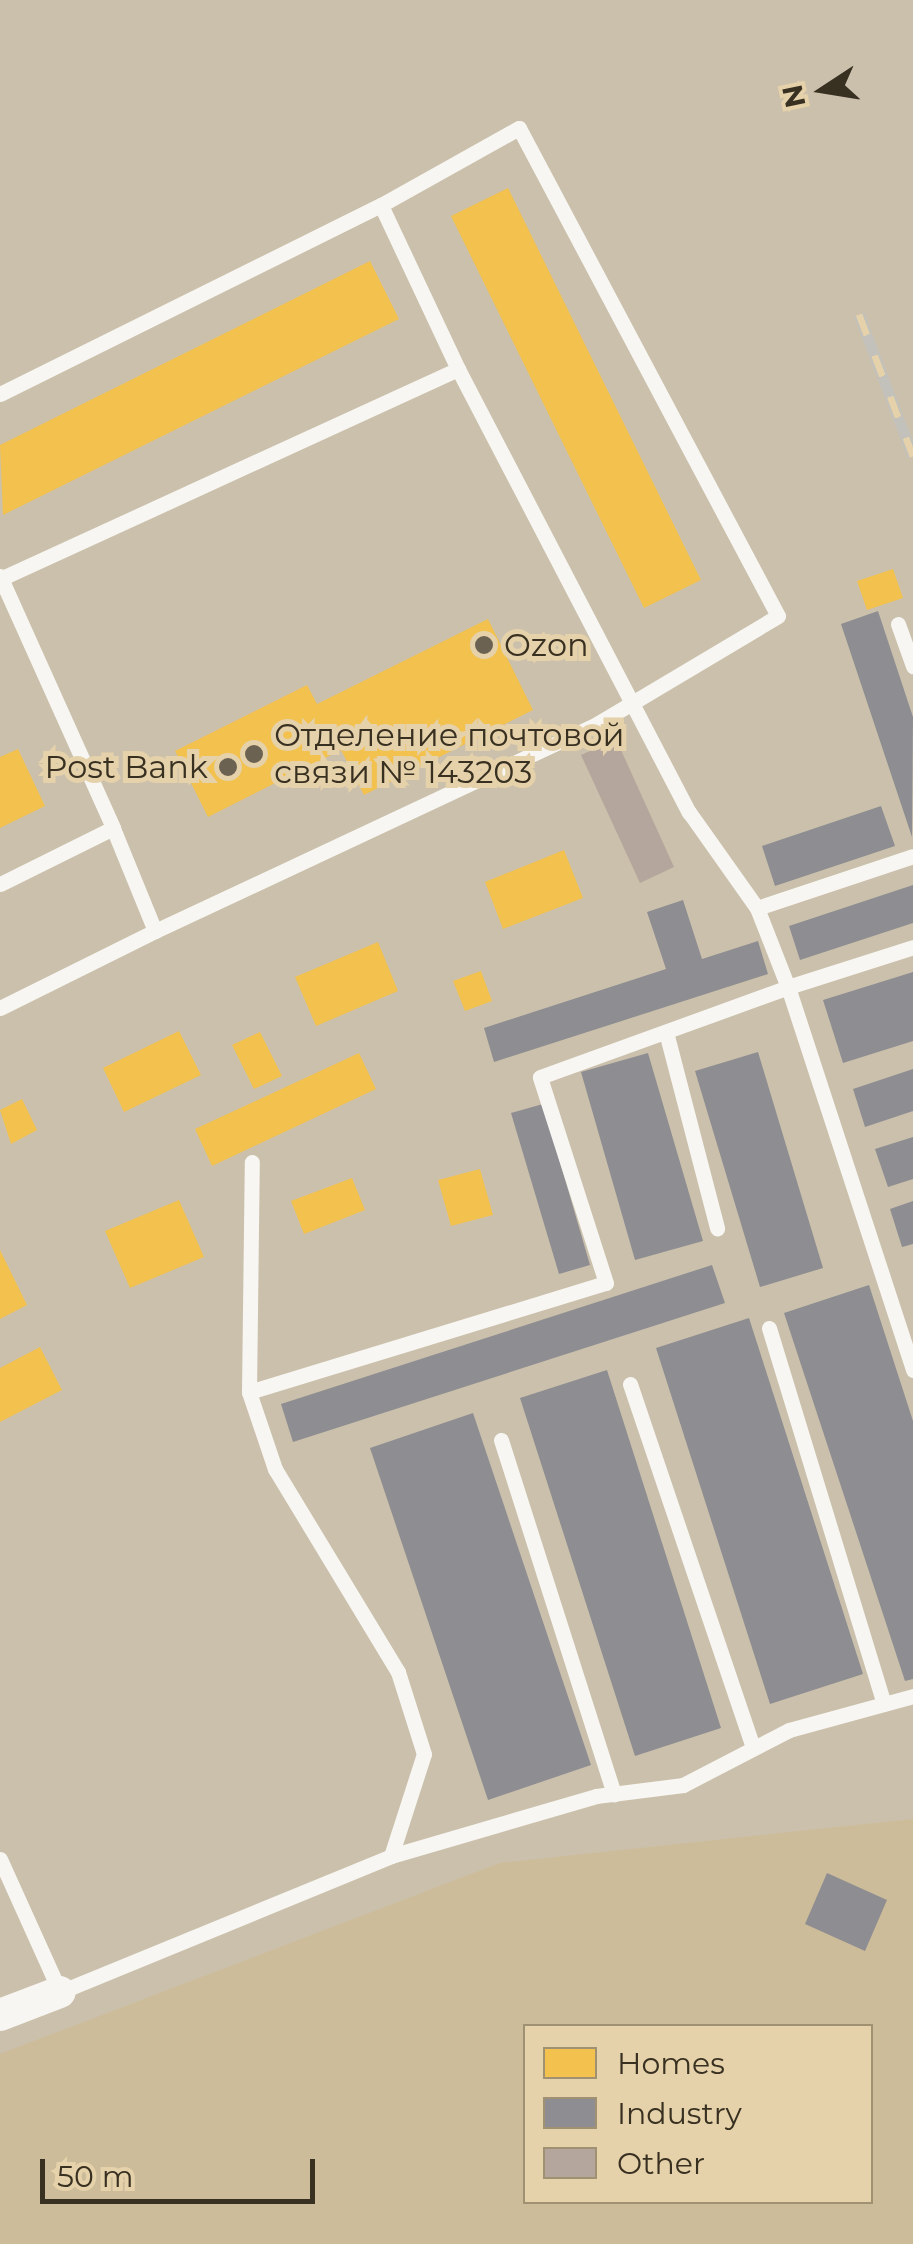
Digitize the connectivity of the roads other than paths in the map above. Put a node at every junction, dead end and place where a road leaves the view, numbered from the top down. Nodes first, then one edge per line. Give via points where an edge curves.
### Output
1 (381, 205) junction
2 (458, 369) junction
3 (0, 394) edge
4 (0, 578) edge
5 (898, 624) dead end
6 (913, 666) edge
7 (633, 700) junction
8 (113, 828) junction
9 (913, 856) edge
10 (0, 884) edge
11 (757, 908) junction
12 (156, 930) junction
13 (913, 948) edge
14 (788, 987) junction
15 (0, 1008) edge
16 (666, 1032) junction
17 (252, 1162) dead end
18 (717, 1228) dead end
19 (769, 1328) dead end
20 (913, 1370) edge
21 (630, 1384) dead end
22 (249, 1392) junction
23 (501, 1440) dead end
24 (913, 1696) edge
25 (884, 1704) junction
26 (754, 1748) junction
27 (614, 1794) junction
28 (391, 1856) junction
29 (0, 1859) edge
30 (60, 1992) junction
31 (0, 2015) edge

1 - 2 lane
1 - 3 lane
1 - 7 lane via 519,128 778,616
2 - 4 lane
2 - 7 lane
4 - 8 lane
5 - 6 lane
7 - 11 lane via 689,812
7 - 12 lane via 597,724
8 - 10 lane
8 - 12 lane
9 - 11 lane
11 - 14 lane
12 - 15 lane
13 - 14 lane
14 - 16 lane
14 - 20 lane
16 - 18 lane
16 - 22 lane via 540,1077 606,1282
17 - 22 lane
19 - 25 lane
21 - 26 lane
22 - 28 lane via 275,1469 398,1672 424,1754
23 - 27 lane
24 - 25 lane
25 - 26 lane via 789,1730
26 - 27 lane via 683,1785
27 - 28 lane
28 - 30 lane
29 - 30 lane
30 - 31 street

